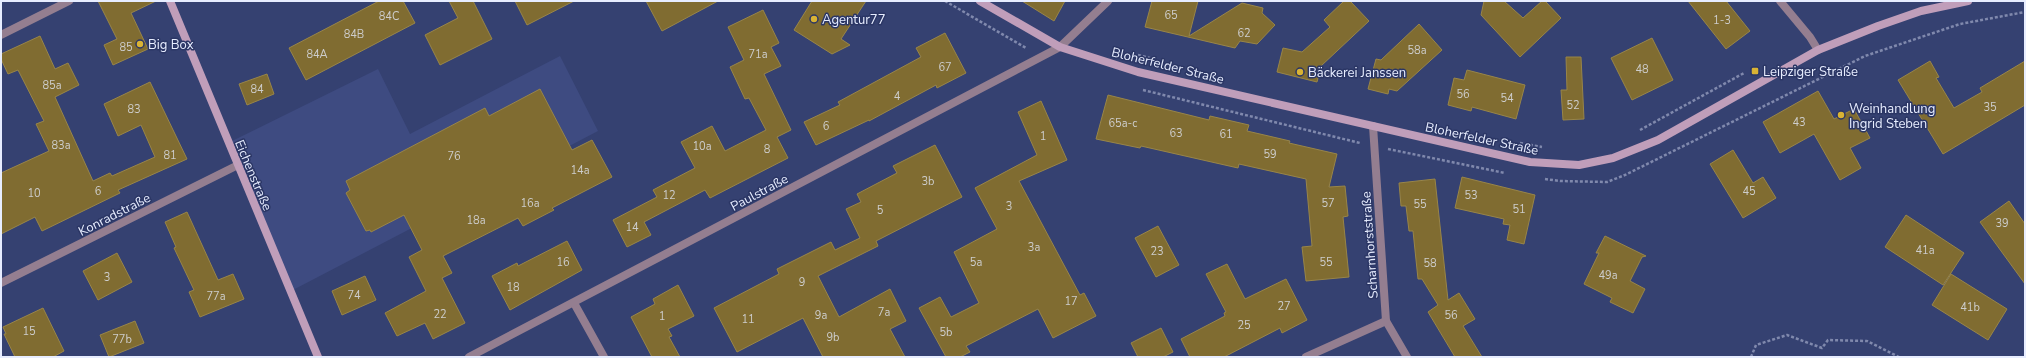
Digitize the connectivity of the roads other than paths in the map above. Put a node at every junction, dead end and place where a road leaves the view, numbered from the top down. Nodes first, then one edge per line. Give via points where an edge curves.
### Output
1 (69, 1) edge
2 (170, 1) edge
3 (980, 1) edge
4 (1108, 1) edge
5 (1780, 1) edge
6 (1968, 1) edge
7 (1, 35) edge
8 (1060, 47) junction
9 (1818, 50) junction
10 (1373, 126) junction
11 (238, 165) junction
12 (1, 283) edge
13 (574, 303) junction
14 (1386, 321) junction
15 (318, 357) edge
16 (469, 357) edge
17 (604, 357) edge
18 (1306, 357) edge
19 (1408, 357) edge

1 - 7 street
2 - 11 street, Eichenstraße
3 - 8 street, Bloherfelder Straße
4 - 8 street, Paulstraße
5 - 9 street
6 - 9 street, Bloherfelder Straße via 1921,11
8 - 10 street, Bloherfelder Straße via 1138,72
8 - 13 street, Paulstraße
9 - 10 street, Bloherfelder Straße via 1658,140 1613,158 1579,165 1530,162
10 - 14 street, Scharnhorststraße
11 - 12 street, Konradstraße
11 - 15 street, Eichenstraße
13 - 16 street, Paulstraße
13 - 17 street
14 - 18 street
14 - 19 street, Scharnhorststraße

